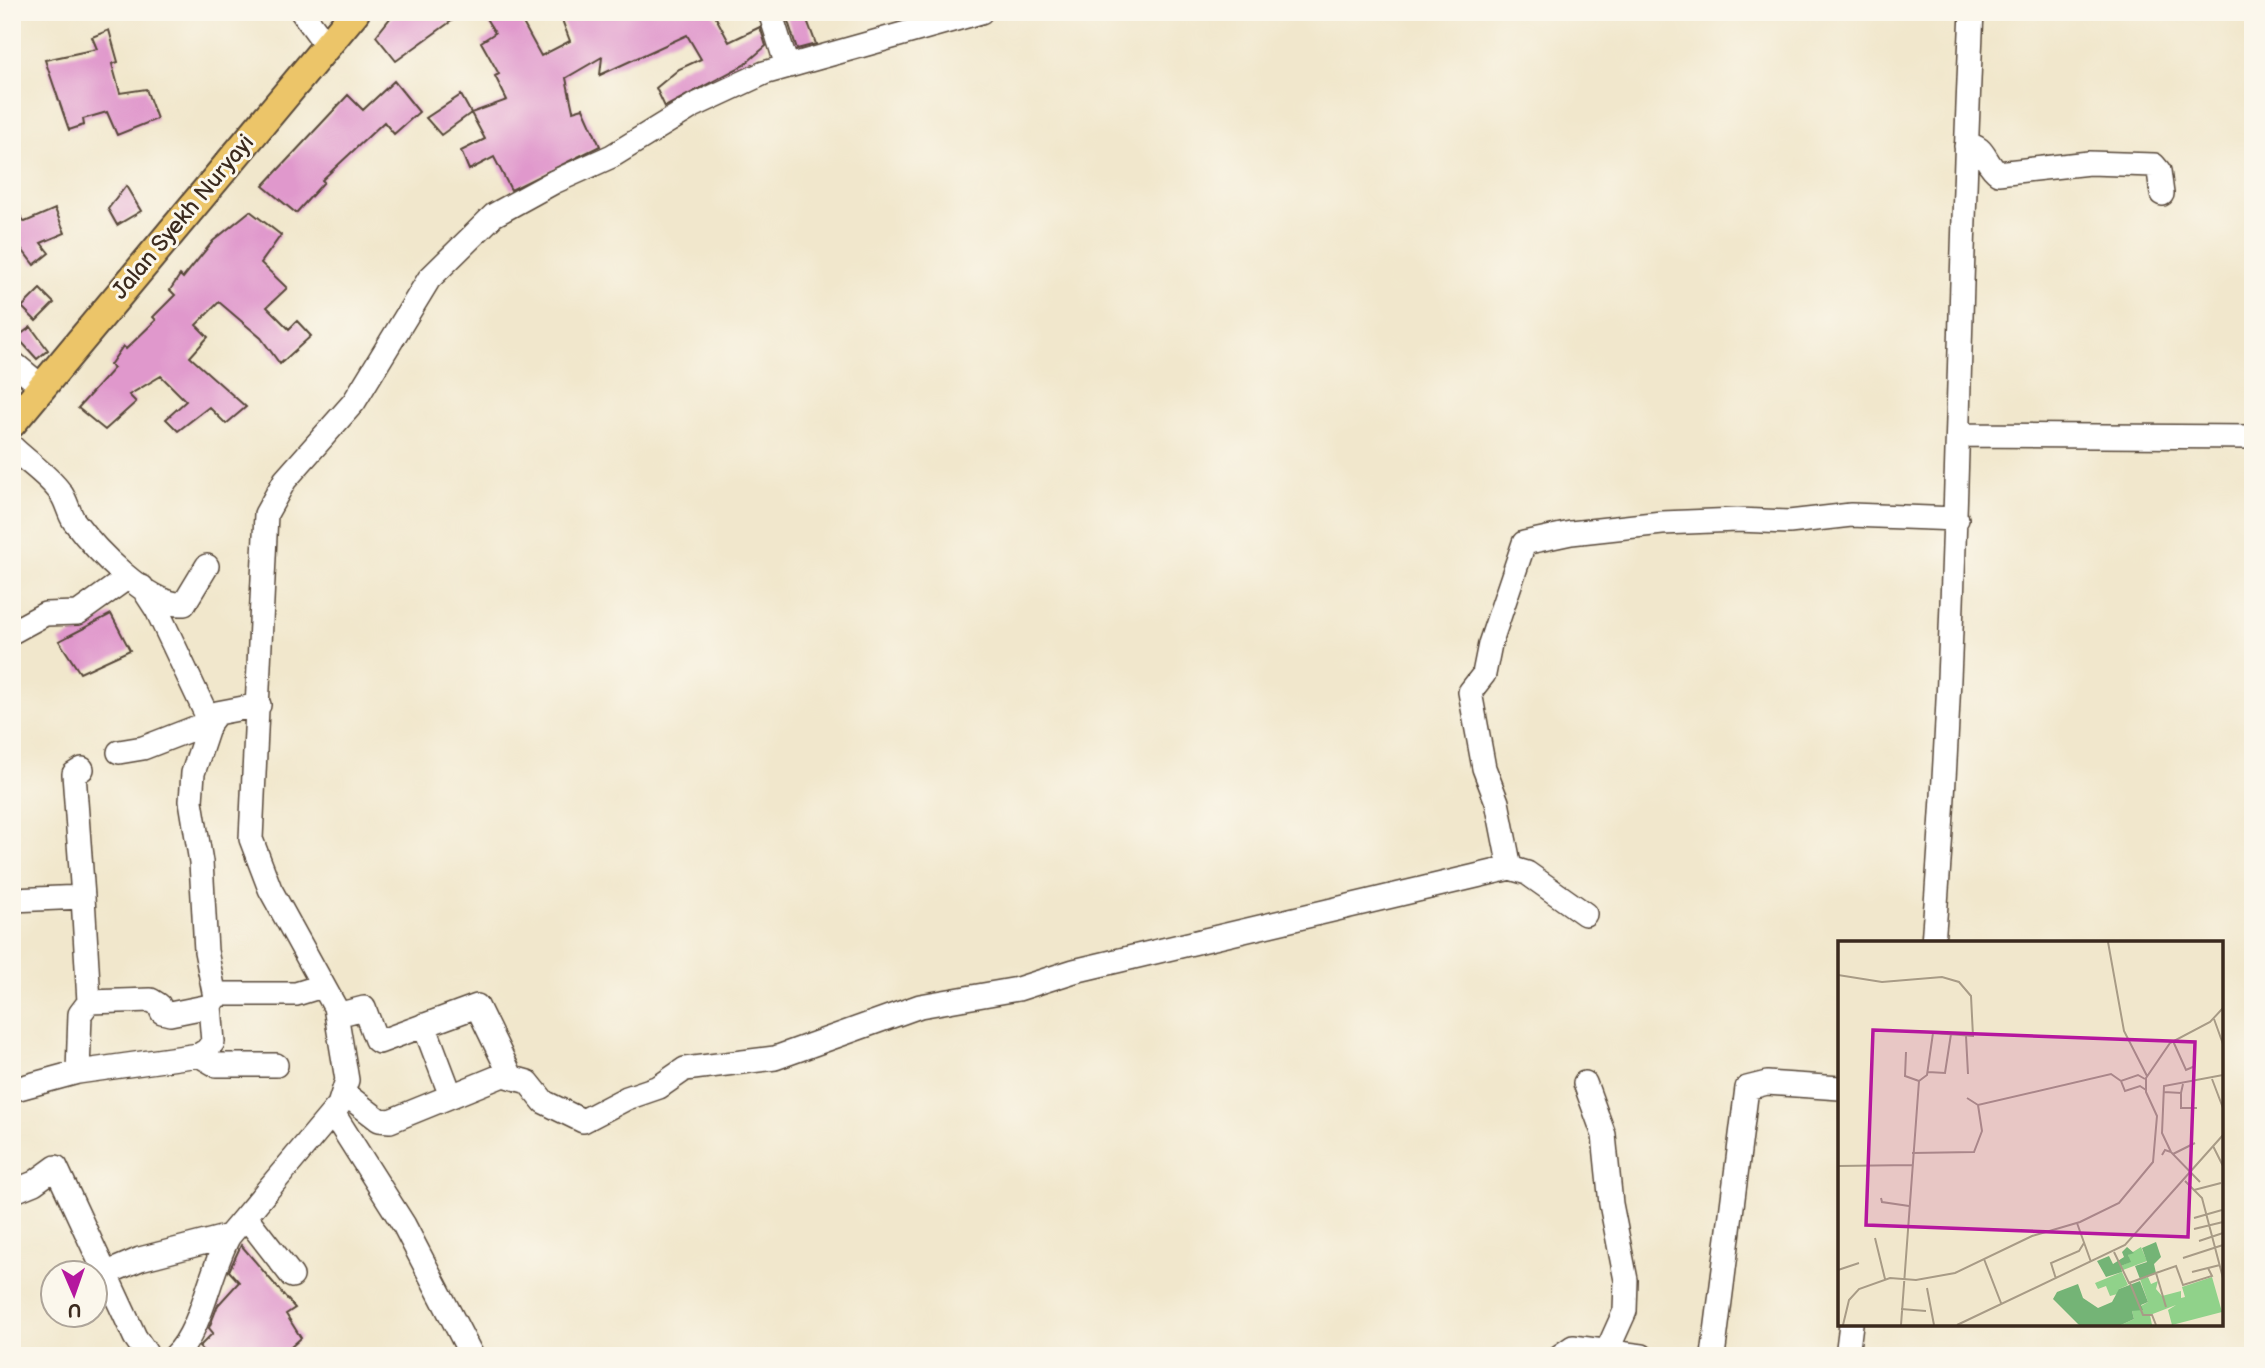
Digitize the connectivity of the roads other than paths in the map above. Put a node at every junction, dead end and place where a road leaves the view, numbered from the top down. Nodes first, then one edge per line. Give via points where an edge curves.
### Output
1 (302, 12) edge
2 (355, 12) edge
3 (770, 12) edge
4 (981, 12) edge
5 (1972, 12) edge
6 (327, 46) junction
7 (786, 60) junction
8 (1966, 146) junction
9 (2162, 194) dead end
10 (12, 362) edge
11 (41, 386) junction
12 (12, 423) edge
13 (1958, 435) junction
14 (2253, 437) edge
15 (12, 447) edge
16 (1957, 519) junction
17 (207, 566) dead end
18 (135, 582) junction
19 (12, 632) edge
20 (251, 707) junction
21 (210, 722) junction
22 (119, 752) dead end
23 (82, 769) dead end
24 (1510, 868) junction
25 (83, 897) junction
26 (12, 901) edge
27 (1585, 914) dead end
28 (1933, 941) edge
29 (323, 986) junction
30 (89, 1002) junction
31 (213, 1002) junction
32 (337, 1015) junction
33 (424, 1025) junction
34 (199, 1055) junction
35 (276, 1065) dead end
36 (78, 1072) junction
37 (511, 1076) junction
38 (1585, 1083) dead end
39 (1838, 1088) edge
40 (12, 1090) edge
41 (451, 1096) junction
42 (338, 1103) junction
43 (12, 1192) edge
44 (246, 1217) junction
45 (229, 1236) junction
46 (99, 1260) edge
47 (108, 1273) edge
48 (292, 1276) dead end
49 (108, 1278) edge
50 (1852, 1326) edge
51 (1607, 1351) junction
52 (148, 1356) edge
53 (175, 1356) edge
54 (472, 1356) edge
55 (1560, 1356) edge
56 (1642, 1356) edge
57 (1713, 1356) edge
58 (1847, 1356) edge

1 - 6 street
2 - 6 main road, Jalan Syekh Nuryayi
3 - 7 street
4 - 7 street
5 - 8 street
6 - 11 main road, Jalan Syekh Nuryayi
7 - 20 street via 494,215 429,279 354,402 285,480 266,514
8 - 9 street via 1981,150 1998,173 2089,163 2154,165
8 - 13 street
10 - 11 street
11 - 12 main road, Jalan Syekh Nuryayi
13 - 14 street
13 - 16 street
15 - 18 street via 59,490 75,522
16 - 24 street via 1878,515 1789,522 1675,522 1524,543 1484,674 1470,692
16 - 28 street
17 - 18 street via 184,604 170,603
18 - 19 street via 78,613 44,614
18 - 21 street via 157,610
20 - 21 street via 217,713
20 - 29 street via 251,839 270,889
21 - 22 street via 143,748
21 - 31 street via 193,773 191,801
23 - 25 street via 74,774
24 - 27 street via 1527,873
24 - 37 street via 1074,971 1018,989 920,1006 775,1058 685,1069 659,1087 627,1098 586,1121 548,1105 528,1082
25 - 26 street
25 - 30 street
29 - 31 street via 296,994 222,994
29 - 32 street
30 - 31 street via 151,1000 170,1014
30 - 36 street via 80,1014
31 - 34 street via 213,1042
32 - 33 street via 364,1009 379,1042
32 - 42 street via 347,1080
33 - 37 street via 479,1007
33 - 41 street
34 - 35 street via 216,1065
34 - 36 street
36 - 40 street
37 - 41 street
38 - 51 street via 1604,1135 1626,1280 1625,1311
39 - 57 street via 1767,1083 1747,1088
41 - 42 street via 390,1121
42 - 44 street
42 - 54 street
43 - 46 street via 55,1167
44 - 45 street
44 - 48 street
45 - 47 street via 141,1259
45 - 53 street via 191,1333
49 - 52 street
50 - 58 street
51 - 55 street via 1573,1347
51 - 56 street

